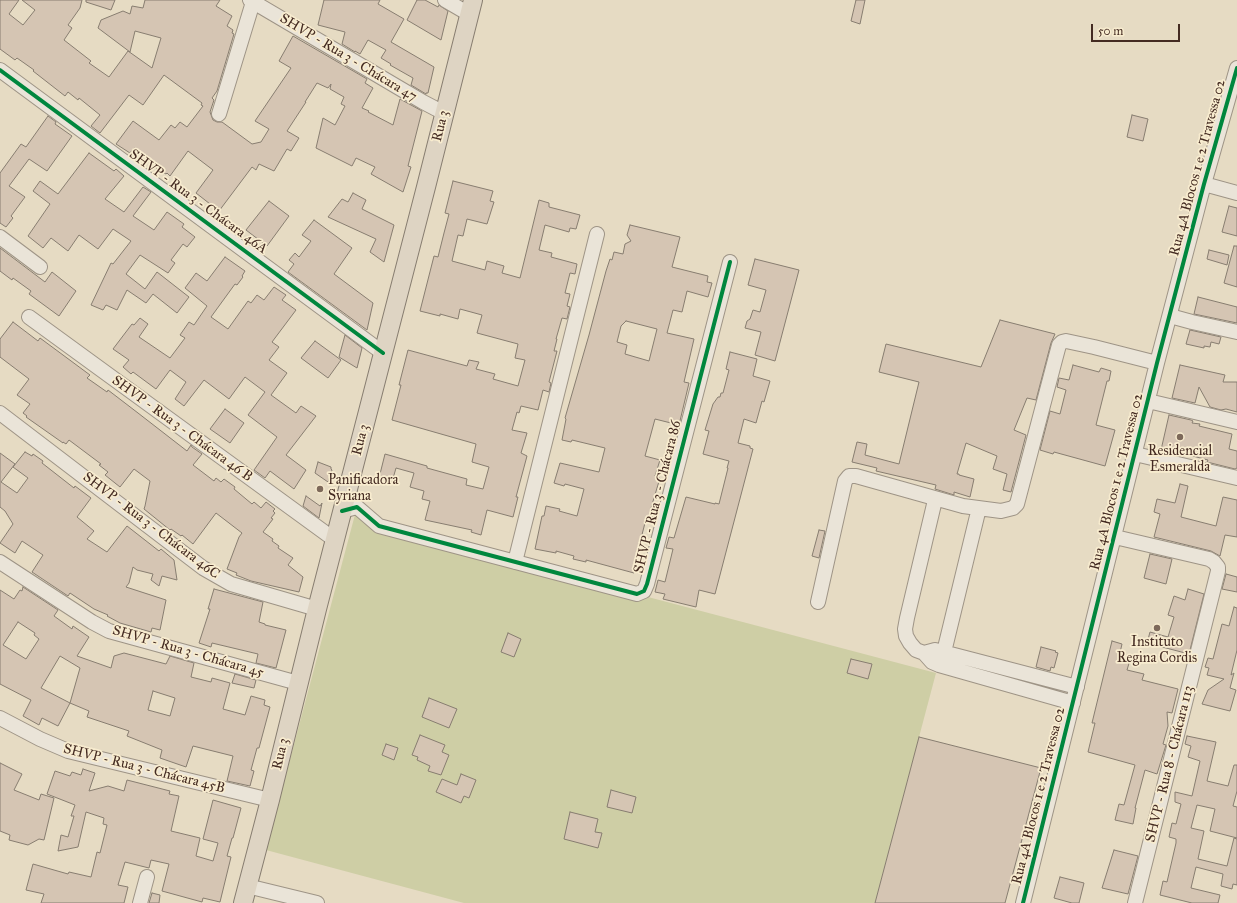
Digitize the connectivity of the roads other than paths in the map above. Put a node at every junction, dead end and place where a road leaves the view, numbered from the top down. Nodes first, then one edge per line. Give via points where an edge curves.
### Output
1 (445, 0) edge
2 (252, 1) edge
3 (471, 7) edge
4 (1237, 68) edge
5 (0, 70) edge
6 (444, 113) junction
7 (220, 114) dead end
8 (1204, 184) junction
9 (1237, 193) edge
10 (597, 234) dead end
11 (0, 237) edge
12 (730, 262) dead end
13 (40, 267) dead end
14 (1170, 316) junction
15 (29, 317) dead end
16 (1237, 332) edge
17 (383, 353) junction
18 (1157, 364) junction
19 (1148, 401) junction
20 (0, 413) edge
21 (1237, 422) edge
22 (1135, 454) junction
23 (1237, 478) edge
24 (936, 500) junction
25 (979, 508) junction
26 (342, 511) junction
27 (1115, 537) junction
28 (335, 540) junction
29 (0, 562) edge
30 (515, 562) junction
31 (818, 602) dead end
32 (317, 609) junction
33 (944, 652) junction
34 (924, 653) junction
35 (982, 662) junction
36 (978, 676) junction
37 (298, 683) junction
38 (1077, 687) junction
39 (1073, 703) junction
40 (0, 718) edge
41 (270, 800) junction
42 (147, 877) dead end
43 (247, 886) junction
44 (140, 903) edge
45 (243, 903) edge
46 (317, 903) edge
47 (1023, 903) edge
48 (1135, 903) edge

1 - 3 street
2 - 6 street, SHVP - Rua 3 - Chácara 47
2 - 7 street, SHVP - Rua 3 - Chácara 47
3 - 6 main road, Rua 3
4 - 8 street, Rua 4A Blocos 1 e 2 Travessa 02
5 - 17 street, SHVP - Rua 3 - Chácara 46A
6 - 17 main road, Rua 3
8 - 9 street
8 - 14 street, Rua 4A Blocos 1 e 2 Travessa 02
10 - 30 street
11 - 13 street
12 - 30 street, SHVP - Rua 3 - Chácara 86 via 644,591 637,594
14 - 16 street
14 - 18 street, Rua 4A Blocos 1 e 2 Travessa 02
15 - 28 street, SHVP - Rua 3 - Chácara 46 B
17 - 26 main road, Rua 3
18 - 19 street, Rua 4A Blocos 1 e 2 Travessa 02
18 - 25 street via 1079,343 1062,342 1017,504 1013,508 1001,511
19 - 21 street
19 - 22 street, Rua 4A Blocos 1 e 2 Travessa 02
20 - 32 street, SHVP - Rua 3 - Chácara 46C via 203,568 231,584
22 - 23 street
22 - 27 street, Rua 4A Blocos 1 e 2 Travessa 02
24 - 25 street
24 - 31 street via 849,476
24 - 34 street via 905,629 910,643 916,650
25 - 33 street
26 - 28 main road, Rua 3
26 - 30 street, SHVP - Rua 3 - Chácara 86 via 357,506 379,526
27 - 38 street, Rua 4A Blocos 1 e 2 Travessa 02
27 - 48 street, SHVP - Rua 8 - Chácara 113 via 1209,559 1218,567
28 - 32 main road, Rua 3
29 - 37 street, SHVP - Rua 3 - Chácara 45 via 92,622 109,630
32 - 37 main road, Rua 3
33 - 34 street via 935,650
33 - 35 street
34 - 36 street via 932,662 939,665
35 - 36 street
35 - 38 street
36 - 39 street
37 - 41 main road, Rua 3
38 - 39 street, Rua 4A Blocos 1 e 2 Travessa 02
39 - 47 street, Rua 4A Blocos 1 e 2 Travessa 02
40 - 41 street, SHVP - Rua 3 - Chácara 45B via 68,751
41 - 43 main road, Rua 3
42 - 44 street
43 - 45 main road, Rua 3
43 - 46 street

